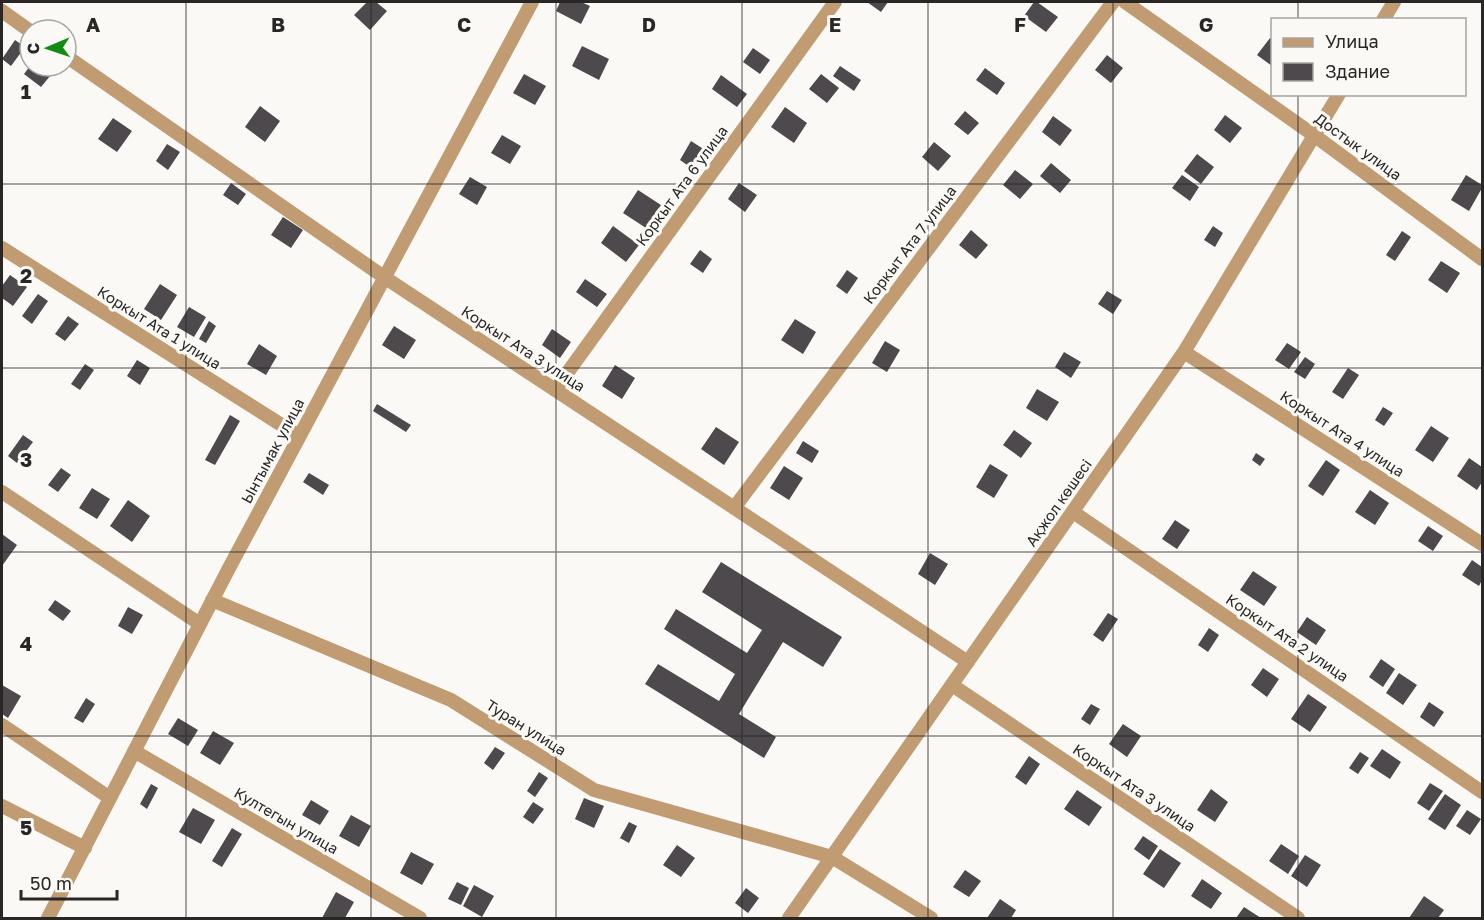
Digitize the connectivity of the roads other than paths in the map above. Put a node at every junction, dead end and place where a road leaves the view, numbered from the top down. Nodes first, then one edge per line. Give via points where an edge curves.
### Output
1 (532, 2) edge
2 (835, 2) edge
3 (1113, 2) edge
4 (1125, 2) edge
5 (1394, 2) edge
6 (2, 11) edge
7 (1384, 18) edge
8 (18, 22) edge
9 (78, 64) edge
10 (1338, 96) edge
11 (1315, 136) junction
12 (2, 248) edge
13 (1482, 259) edge
14 (384, 278) junction
15 (1184, 352) junction
16 (555, 390) junction
17 (299, 436) junction
18 (2, 492) edge
19 (734, 508) junction
20 (1073, 512) junction
21 (1482, 544) edge
22 (212, 600) junction
23 (200, 624) junction
24 (968, 662) junction
25 (952, 685) junction
26 (2, 725) edge
27 (135, 751) junction
28 (1482, 792) edge
29 (110, 798) junction
30 (2, 806) edge
31 (84, 848) junction
32 (832, 857) junction
33 (50, 918) edge
34 (420, 918) edge
35 (789, 918) edge
36 (931, 918) edge
37 (1298, 918) edge

1 - 14 street, Ынтымак улица
2 - 16 street, Коркыт Ата 6 улица
3 - 19 street, Коркыт Ата 7 улица
4 - 11 street, Достык улица
5 - 7 street
6 - 8 street
9 - 14 street, Коркыт Ата 3 улица
10 - 11 street, Ақжол көшесі
11 - 13 street, Достык улица
11 - 15 street, Ақжол көшесі
12 - 17 street, Коркыт Ата 1 улица
14 - 16 street, Коркыт Ата 3 улица
14 - 17 street, Ынтымак улица
15 - 20 street, Ақжол көшесі
15 - 21 street, Коркыт Ата 4 улица
16 - 19 street, Коркыт Ата 3 улица
17 - 22 street, Ынтымак улица
18 - 23 street
19 - 24 street, Коркыт Ата 3 улица
20 - 24 street, Ақжол көшесі
20 - 28 street, Коркыт Ата 2 улица
22 - 23 street, Ынтымак улица
22 - 32 street, Туран улица via 451,700 594,790
23 - 27 street, Ынтымак улица
24 - 25 street, Ақжол көшесі
25 - 32 street, Ақжол көшесі
25 - 37 street, Коркыт Ата 3 улица
26 - 29 street
27 - 29 street, Ынтымак улица
27 - 34 street, Култегын улица
29 - 31 street, Ынтымак улица
30 - 31 street
31 - 33 street, Ынтымак улица
32 - 35 street, Ақжол көшесі
32 - 36 street

